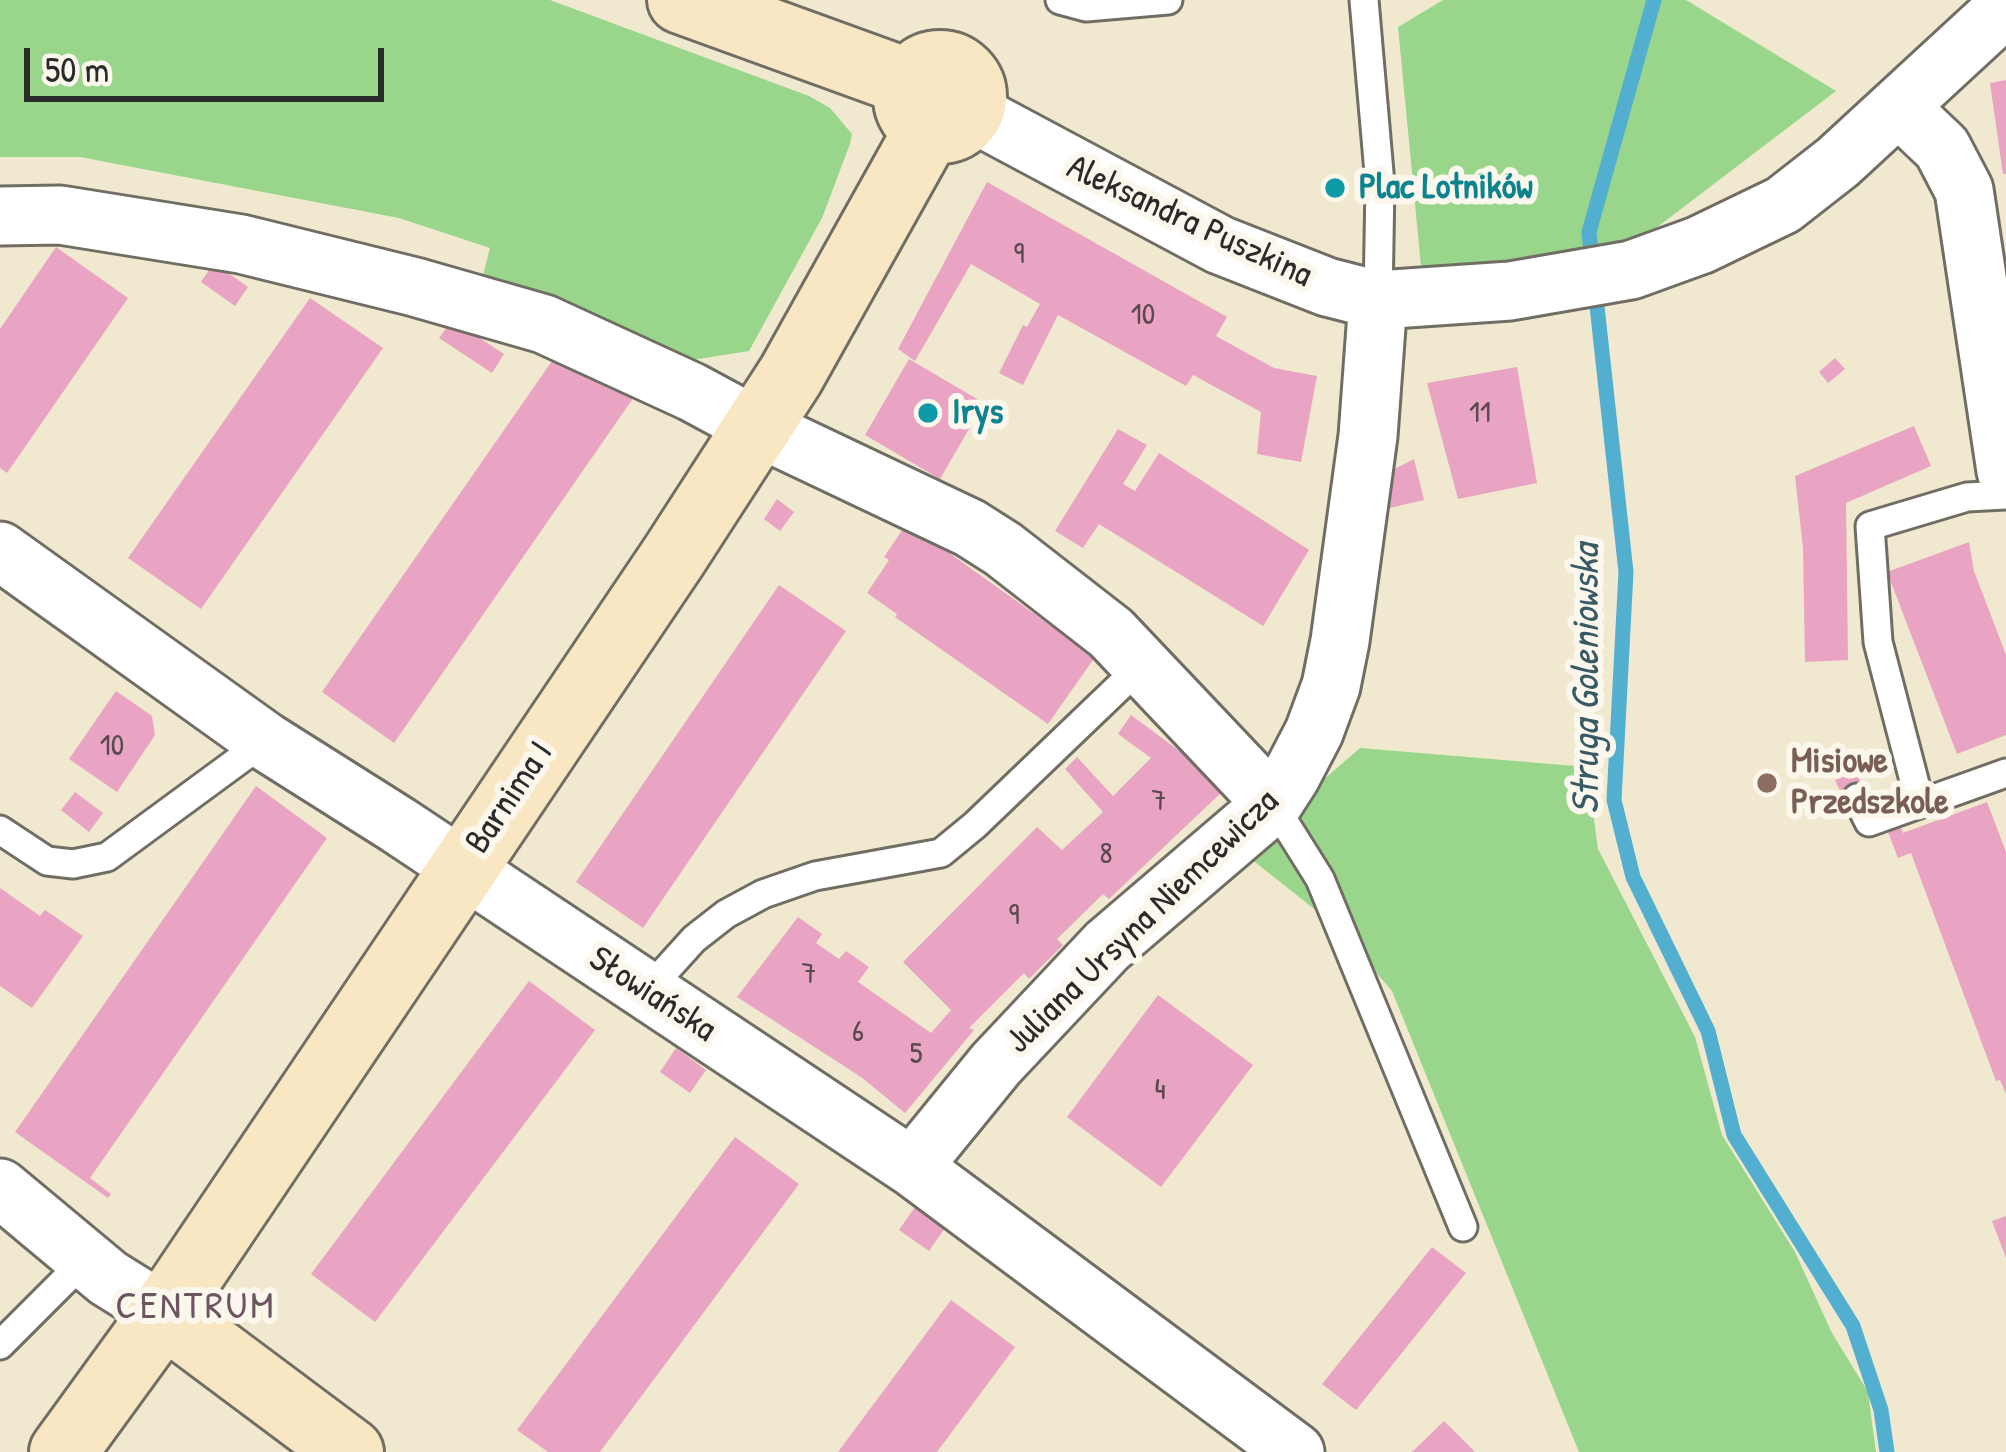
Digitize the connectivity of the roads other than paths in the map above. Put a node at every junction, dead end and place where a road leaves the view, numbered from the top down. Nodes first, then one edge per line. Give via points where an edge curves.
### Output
1 (681, 0) edge
2 (1060, 0) edge
3 (1168, 0) edge
4 (1364, 0) edge
5 (2006, 8) edge
6 (936, 107) junction
7 (1900, 108) junction
8 (0, 216) edge
9 (1378, 299) junction
10 (757, 427) junction
11 (2006, 471) edge
12 (2006, 495) edge
13 (0, 551) edge
14 (1142, 665) junction
15 (265, 741) junction
16 (2006, 773) edge
17 (1916, 788) dead end
18 (1858, 798) dead end
19 (1273, 804) junction
20 (0, 830) edge
21 (463, 868) junction
22 (646, 991) junction
23 (912, 1167) junction
24 (0, 1188) edge
25 (1463, 1228) dead end
26 (86, 1259) junction
27 (164, 1312) junction
28 (0, 1345) edge
29 (63, 1452) edge
30 (350, 1452) edge
31 (1295, 1452) edge

1 - 6 street, Aleksandra Puszkina
2 - 3 lane via 1086,7
4 - 9 lane via 1380,184
5 - 7 street, Aleksandra Puszkina
6 - 9 street, Aleksandra Puszkina via 1265,266
6 - 10 street, Barnima I
7 - 9 street, Aleksandra Puszkina via 1783,205 1700,245 1560,284
7 - 11 street via 1942,148 1964,190
8 - 10 street via 60,215 241,244 415,287 544,324
9 - 19 street, Juliana Ursyna Niemcewicza via 1368,436 1334,670 1314,732
10 - 14 street via 970,528 1080,606
10 - 21 street, Barnima I
12 - 17 lane via 1967,497 1870,526 1877,642
13 - 15 street, Słowiańska
14 - 19 street
14 - 22 lane via 941,853 763,893 694,939
15 - 20 lane via 107,856 47,861
15 - 21 street, Słowiańska
16 - 18 lane via 1869,822
19 - 23 street, Juliana Ursyna Niemcewicza via 1107,946
19 - 25 lane via 1320,879
21 - 22 street, Słowiańska
21 - 27 street, Barnima I
22 - 23 street, Słowiańska
23 - 31 street, Słowiańska
24 - 26 street
26 - 27 street
26 - 28 lane
27 - 29 street, Barnima I
27 - 30 street

